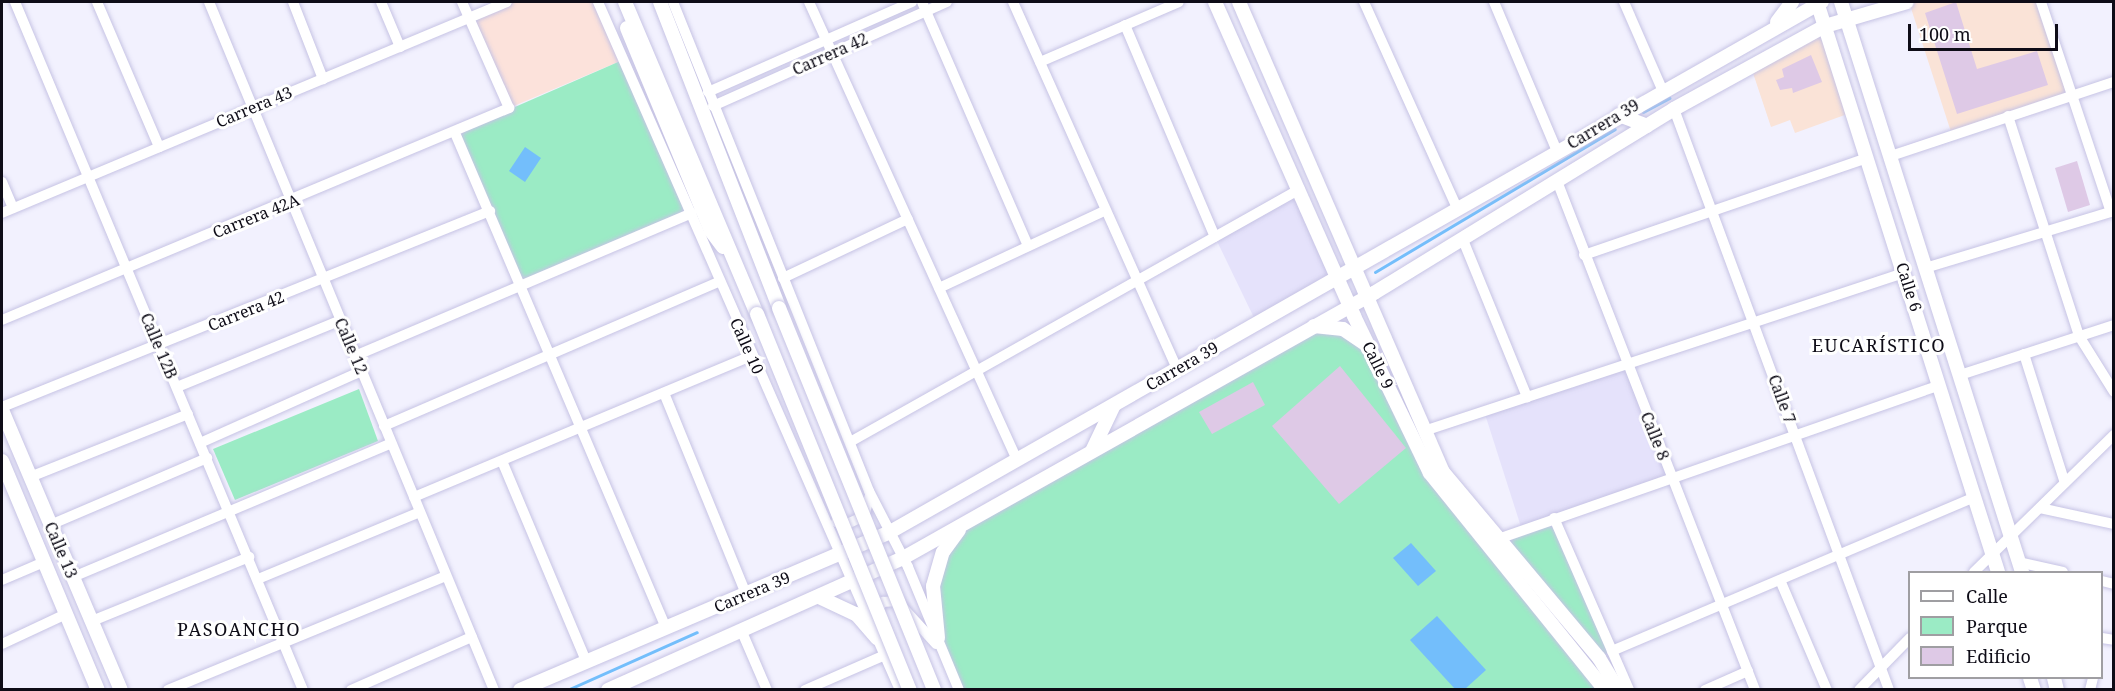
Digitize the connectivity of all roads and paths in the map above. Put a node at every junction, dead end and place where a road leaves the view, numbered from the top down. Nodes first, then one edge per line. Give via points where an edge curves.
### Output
1 (15, 2) edge
2 (97, 2) edge
3 (208, 2) edge
4 (293, 2) edge
5 (381, 2) edge
6 (462, 2) edge
7 (507, 2) edge
8 (598, 2) edge
9 (616, 2) edge
10 (625, 2) edge
11 (660, 2) edge
12 (673, 2) edge
13 (809, 2) edge
14 (912, 2) edge
15 (947, 2) edge
16 (1013, 2) edge
17 (1179, 2) edge
18 (1215, 2) edge
19 (1239, 2) edge
20 (1364, 2) edge
21 (1494, 2) edge
22 (1624, 2) edge
23 (1792, 2) edge
24 (1819, 2) edge
25 (1841, 2) edge
26 (1907, 2) edge
27 (2041, 2) edge
28 (924, 6) edge
29 (469, 18) junction
30 (1846, 18) junction
31 (1125, 25) junction
32 (1825, 26) junction
33 (1763, 33) junction
34 (826, 39) junction
35 (400, 46) junction
36 (832, 53) junction
37 (1040, 62) junction
38 (323, 79) junction
39 (2114, 82) edge
40 (1662, 89) junction
41 (708, 92) junction
42 (2070, 94) junction
43 (713, 106) junction
44 (252, 108) junction
45 (1674, 109) junction
46 (1619, 115) junction
47 (2007, 116) junction
48 (1647, 126) junction
49 (455, 133) junction
50 (159, 147) junction
51 (1557, 151) junction
52 (1891, 156) junction
53 (1868, 158) junction
54 (88, 177) junction
55 (1557, 181) junction
56 (2, 182) edge
57 (1300, 189) junction
58 (292, 202) junction
59 (13, 208) junction
60 (1908, 208) junction
61 (1106, 210) junction
62 (1458, 210) junction
63 (490, 211) junction
64 (1712, 211) junction
65 (2112, 211) edge
66 (2, 213) edge
67 (692, 213) junction
68 (908, 219) junction
69 (2044, 232) junction
70 (1215, 237) junction
71 (1463, 240) junction
72 (762, 241) junction
73 (1896, 244) junction
74 (1028, 246) junction
75 (1584, 255) junction
76 (736, 265) junction
77 (1925, 268) junction
78 (127, 269) junction
79 (1354, 269) junction
80 (1904, 273) junction
81 (783, 278) junction
82 (1338, 278) junction
83 (324, 280) junction
84 (1138, 281) junction
85 (718, 282) junction
86 (523, 287) junction
87 (939, 288) junction
88 (1365, 297) junction
89 (1350, 305) junction
90 (2, 320) edge
91 (340, 320) junction
92 (1753, 322) junction
93 (1921, 323) junction
94 (2114, 325) edge
95 (1311, 326) junction
96 (2079, 336) junction
97 (159, 345) junction
98 (1951, 346) junction
99 (1370, 347) junction
100 (2024, 354) junction
101 (356, 356) junction
102 (554, 356) junction
103 (752, 357) junction
104 (1627, 364) junction
105 (1177, 369) junction
106 (362, 371) junction
107 (976, 371) junction
108 (1960, 375) junction
109 (1939, 385) junction
110 (177, 387) junction
111 (2114, 392) edge
112 (664, 393) junction
113 (1527, 396) junction
114 (1114, 405) junction
115 (2, 408) edge
116 (188, 414) junction
117 (384, 426) junction
118 (579, 429) junction
119 (1424, 430) junction
120 (1795, 435) junction
121 (2114, 435) edge
122 (850, 442) junction
123 (200, 443) junction
124 (392, 443) junction
125 (1092, 451) junction
126 (207, 458) junction
127 (1017, 460) junction
128 (2, 461) edge
129 (502, 461) junction
130 (30, 477) junction
131 (1672, 477) junction
132 (5, 482) edge
133 (2065, 483) junction
134 (869, 491) junction
135 (414, 497) junction
136 (1974, 497) junction
137 (820, 508) junction
138 (2040, 508) junction
139 (229, 511) junction
140 (420, 512) junction
141 (1554, 518) junction
142 (968, 521) junction
143 (2114, 524) edge
144 (50, 525) junction
145 (890, 532) junction
146 (2011, 537) junction
147 (1498, 539) junction
148 (841, 555) junction
149 (1839, 555) junction
150 (1993, 555) junction
151 (249, 557) junction
152 (903, 558) junction
153 (44, 561) junction
154 (2020, 567) edge
155 (884, 568) junction
156 (1976, 571) edge
157 (1997, 571) edge
158 (2050, 571) edge
159 (446, 576) junction
160 (73, 577) junction
161 (258, 579) junction
162 (2, 580) edge
163 (1780, 580) junction
164 (853, 582) junction
165 (746, 594) junction
166 (821, 598) junction
167 (1722, 605) junction
168 (66, 614) junction
169 (1563, 616) junction
170 (92, 621) junction
171 (666, 628) junction
172 (742, 632) junction
173 (875, 632) junction
174 (1562, 632) junction
175 (472, 637) junction
176 (938, 638) junction
177 (1908, 640) edge
178 (284, 642) junction
179 (2, 644) edge
180 (1612, 651) junction
181 (944, 654) junction
182 (885, 655) junction
183 (586, 662) junction
184 (1881, 667) junction
185 (1748, 671) junction
186 (98, 690) edge
187 (121, 690) edge
188 (168, 690) edge
189 (303, 690) edge
190 (351, 690) edge
191 (494, 690) edge
192 (520, 690) edge
193 (608, 690) edge
194 (767, 690) edge
195 (806, 690) edge
196 (900, 690) edge
197 (910, 690) edge
198 (934, 690) edge
199 (959, 690) edge
200 (1605, 690) edge
201 (1618, 690) edge
202 (1629, 690) edge
203 (1705, 690) edge
204 (1755, 690) edge
205 (1827, 690) edge
206 (1859, 690) edge
207 (1889, 690) edge

1 - 54 street, Calle 12B
2 - 50 street
3 - 44 street, Calle 12
4 - 38 street
5 - 35 street
6 - 29 street
7 - 29 street, Carrera 43
8 - 67 street, Calle 10
9 - 76 main road via 711,231
10 - 76 main road, Calle 10
11 - 72 main road
12 - 41 street
13 - 34 street
14 - 34 street, Carrera 42
15 - 28 street, Carrera 42
16 - 37 street
17 - 31 street
18 - 57 main road, Calle 9
19 - 79 main road, Calle 9
20 - 62 street
21 - 51 street
22 - 40 street
23 - 33 main road
24 - 32 main road, Calle 6
24 - 33 main road, Carrera 39
25 - 30 main road, Calle 6
26 - 30 main road, Carrera 39
27 - 42 street
28 - 36 street, Carrera 42
28 - 74 street
29 - 35 street, Carrera 43
29 - 49 street, Carrera 42A via 509,108
30 - 32 main road, Carrera 39
30 - 52 main road, Calle 6
31 - 37 street
31 - 70 street
32 - 45 main road, Carrera 39
32 - 53 main road, Calle 6
33 - 40 main road, Carrera 39
34 - 36 street
34 - 41 street, Carrera 42
35 - 38 street, Carrera 43
36 - 43 street, Carrera 42
36 - 68 street
37 - 61 street
38 - 44 street, Carrera 43
39 - 42 street
40 - 46 main road, Carrera 39
41 - 43 street
42 - 47 street
42 - 65 street
43 - 72 street
44 - 50 street, Carrera 43
44 - 58 street, Calle 12
45 - 48 main road, Carrera 39
45 - 64 street, Calle 7
46 - 48 main road
46 - 51 main road, Carrera 39
47 - 52 street
47 - 69 street
48 - 55 main road, Carrera 39
49 - 58 street, Carrera 42A
49 - 63 street
50 - 54 street, Carrera 43
51 - 62 main road, Carrera 39
52 - 60 main road, Calle 6
53 - 64 street
53 - 73 main road, Calle 6
54 - 59 street, Carrera 43
54 - 78 street, Calle 12B
55 - 71 main road, Carrera 39
55 - 75 street, Calle 8
56 - 59 street
57 - 70 street
57 - 82 main road, Calle 9
58 - 78 street, Carrera 42A
58 - 83 street, Calle 12
59 - 66 street, Carrera 43
60 - 73 main road
60 - 77 main road, Calle 6
61 - 74 street
61 - 84 street
62 - 79 main road, Carrera 39
63 - 83 street, Carrera 42
63 - 86 street
64 - 75 street
64 - 92 street, Calle 7
65 - 69 street
67 - 85 street, Calle 10
67 - 86 street
68 - 81 street
68 - 87 street
69 - 77 street
69 - 96 street
70 - 84 street
71 - 88 main road, Carrera 39
71 - 113 street
72 - 81 street
72 - 198 main road, bridge via 779,308
73 - 80 main road, Calle 6
74 - 87 street
75 - 104 street, Calle 8
76 - 197 main road, Calle 10, bridge
77 - 98 main road, Calle 6
78 - 90 street, Carrera 42A
78 - 97 street, Calle 12B
79 - 82 main road, Carrera 39
79 - 88 main road, Calle 9
80 - 92 street
80 - 93 main road, Calle 6
81 - 122 street
82 - 89 main road, Calle 9
82 - 105 main road, Carrera 39
83 - 91 street, Calle 12
83 - 97 street, Carrera 42
84 - 105 street
84 - 107 street
85 - 102 street
85 - 103 street, Calle 10
86 - 101 street
86 - 102 street
87 - 107 street
88 - 89 main road, Carrera 39
88 - 119 main road, Calle 9
89 - 95 main road, Carrera 39
89 - 99 main road, Calle 9
91 - 101 street, Calle 12
91 - 110 street
92 - 104 street
92 - 120 street, Calle 7
93 - 98 main road
93 - 109 main road, Calle 6
94 - 96 street
95 - 99 main road via 1343,330
95 - 125 main road, Carrera 39
96 - 100 street
96 - 111 street
97 - 110 street, Calle 12B
97 - 115 street, Carrera 42
98 - 108 main road, Calle 6
99 - 174 main road, Calle 9 via 1437,485
100 - 108 street
100 - 133 street
101 - 106 street, Calle 12
102 - 117 street
102 - 118 street
103 - 112 street
103 - 137 street, Calle 10
104 - 113 street
104 - 131 street, Calle 8
105 - 114 main road, Carrera 39
106 - 117 street, Calle 12
106 - 123 street
107 - 122 street
107 - 127 street
108 - 146 main road, Calle 6
109 - 120 street
109 - 136 main road, Calle 6
110 - 116 street, Calle 12B
112 - 118 street
112 - 165 street
113 - 119 street
114 - 125 main road
114 - 127 main road, Carrera 39
115 - 130 main road, Calle 13
116 - 123 street, Calle 12B
116 - 130 street
117 - 124 street, Calle 12
118 - 129 street
118 - 171 street
119 - 147 main road, Calle 9 via 1447,479
120 - 131 street
120 - 149 street, Calle 7
121 - 133 street
122 - 134 street
123 - 126 street, Calle 12B
124 - 135 street, Calle 12
124 - 139 street
125 - 142 main road, Carrera 39
126 - 139 street, Calle 12B
126 - 144 street
127 - 145 main road, Carrera 39
128 - 132 main road, Calle 13
129 - 135 street
129 - 183 street
130 - 144 main road, Calle 13
131 - 141 street
131 - 167 street, Calle 8
132 - 153 main road, Calle 13
133 - 138 street
134 - 137 street via 869,508 856,522 838,523
134 - 145 street
135 - 140 street, Calle 12
136 - 149 street
136 - 150 main road, Calle 6
137 - 148 street, Calle 10
138 - 143 street
138 - 146 street
139 - 151 street, Calle 12B
139 - 160 street
140 - 159 street, Calle 12
140 - 161 street
141 - 147 street
141 - 180 street
142 - 152 main road, Carrera 39
142 - 176 main road via 952,537 937,570 932,604
144 - 160 main road, Calle 13
145 - 148 main road, Carrera 39
145 - 152 street
146 - 150 street
146 - 154 main road, Calle 6
147 - 169 main road, Calle 9
148 - 155 main road via 865,571
148 - 164 street, Calle 10
148 - 165 main road, Carrera 39
149 - 163 street
149 - 184 street, Calle 7
150 - 156 street
150 - 157 main road, Calle 6
151 - 161 street, Calle 12B
151 - 170 street
152 - 155 main road, Carrera 39
152 - 176 street
153 - 162 street
153 - 168 main road, Calle 13
154 - 158 street
155 - 164 main road, Carrera 39
159 - 175 street, Calle 12
159 - 178 street
160 - 170 main road, Calle 13
161 - 178 street, Calle 12B
163 - 167 street
163 - 205 street
164 - 166 main road, Carrera 39
164 - 173 street, Calle 10
165 - 171 main road, Carrera 39
166 - 172 main road, Carrera 39
166 - 173 main road via 856,614
167 - 180 street
167 - 185 street, Calle 8
168 - 179 street
168 - 186 main road, Calle 13
169 - 174 main road
169 - 201 main road, Calle 9
170 - 187 main road, Calle 13
171 - 183 main road, Carrera 39
172 - 193 main road, Carrera 39
172 - 194 street
173 - 181 street via 879,605 897,601
173 - 182 street, Calle 10
174 - 200 main road, Calle 9
175 - 190 street
175 - 191 street, Calle 12
176 - 181 street
177 - 184 street
178 - 188 street
178 - 189 street, Calle 12B
180 - 202 street
181 - 199 street
182 - 195 street
182 - 196 street, Calle 10
183 - 192 main road, Carrera 39
184 - 206 street
184 - 207 street, Calle 7
185 - 203 street
185 - 204 street, Calle 8

